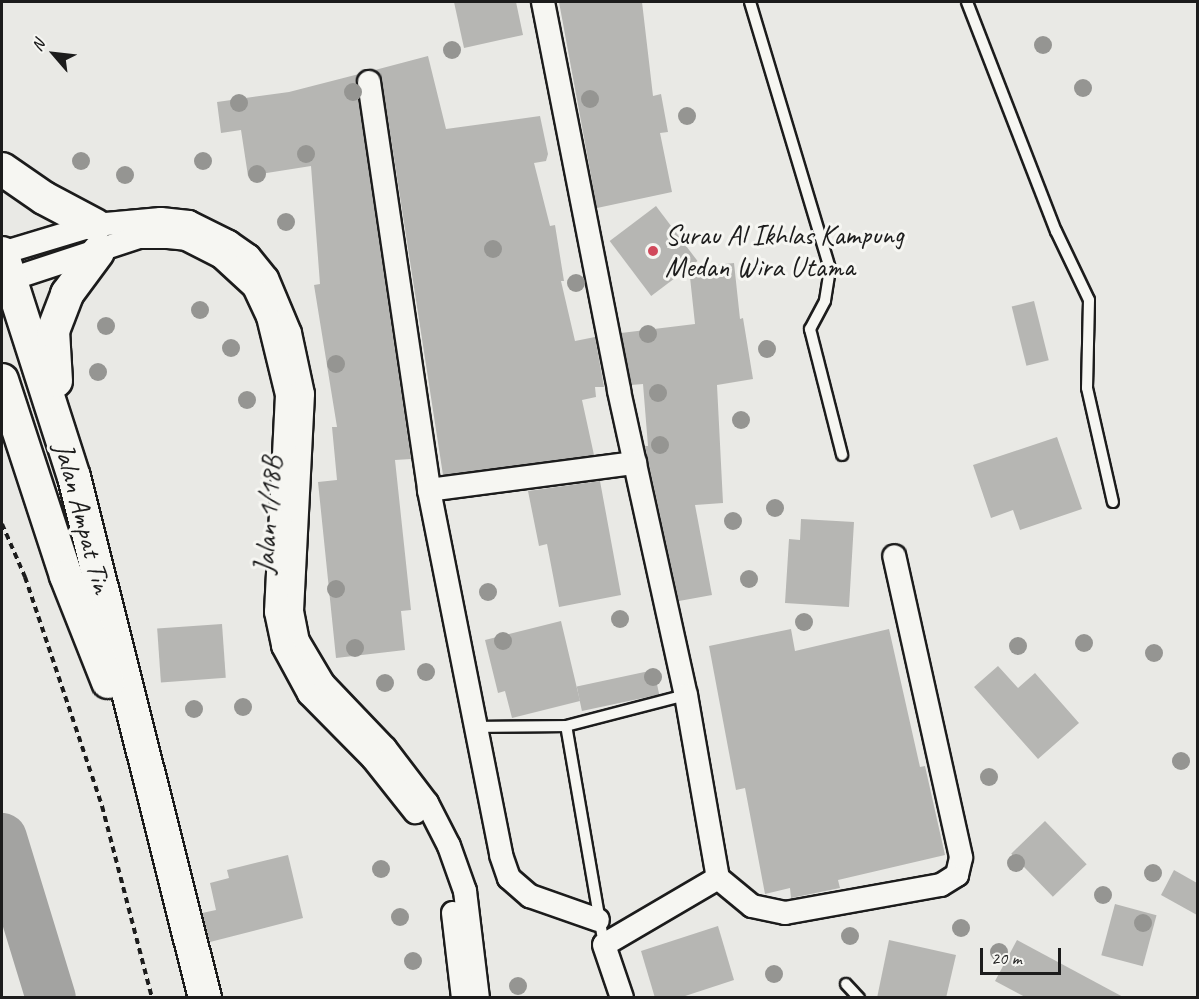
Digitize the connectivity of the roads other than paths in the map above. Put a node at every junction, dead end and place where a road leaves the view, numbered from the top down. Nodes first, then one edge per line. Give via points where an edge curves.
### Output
1 (543, 2) edge
2 (750, 2) edge
3 (967, 2) edge
4 (369, 82) dead end
5 (2, 169) edge
6 (97, 238) junction
7 (3, 264) edge
8 (2, 380) edge
9 (842, 455) dead end
10 (635, 463) junction
11 (74, 477) junction
12 (429, 490) junction
13 (1113, 502) dead end
14 (894, 556) dead end
15 (686, 695) junction
16 (566, 726) junction
17 (475, 727) junction
18 (151, 788) junction
19 (718, 878) junction
20 (598, 920) junction
21 (604, 945) junction
22 (846, 984) dead end
23 (205, 998) edge
24 (463, 998) edge
25 (478, 998) edge
26 (622, 998) edge
27 (859, 998) edge

1 - 10 street
2 - 9 lane via 830,269 825,301 810,329
3 - 13 lane via 1056,231 1089,300 1087,388
4 - 12 street
5 - 6 street
6 - 7 street, Jalan 1/18B
6 - 11 street via 67,294 53,331 52,359
6 - 24 street, Jalan 1/18B via 186,239 238,268 260,298 282,363 287,395 276,602 283,646 309,694 373,759 415,812 434,849 450,896
6 - 25 street, Jalan 1/18B via 137,218 189,222 249,256 274,290 298,359 303,394 292,611 298,640 323,683 385,748 427,803 465,891
7 - 11 street, Jalan Ampat Tin
8 - 18 street, Jalan Ampat Tin via 66,576
10 - 12 street
10 - 15 street
11 - 18 street, Jalan Ampat Tin
12 - 17 street
14 - 19 street via 961,857 957,875 941,885 785,913 752,906
15 - 16 lane
15 - 19 street
16 - 17 lane
16 - 20 lane
17 - 20 street via 509,878 530,896
18 - 23 street, Jalan Ampat Tin
19 - 21 street
20 - 21 lane
21 - 26 street
22 - 27 lane

